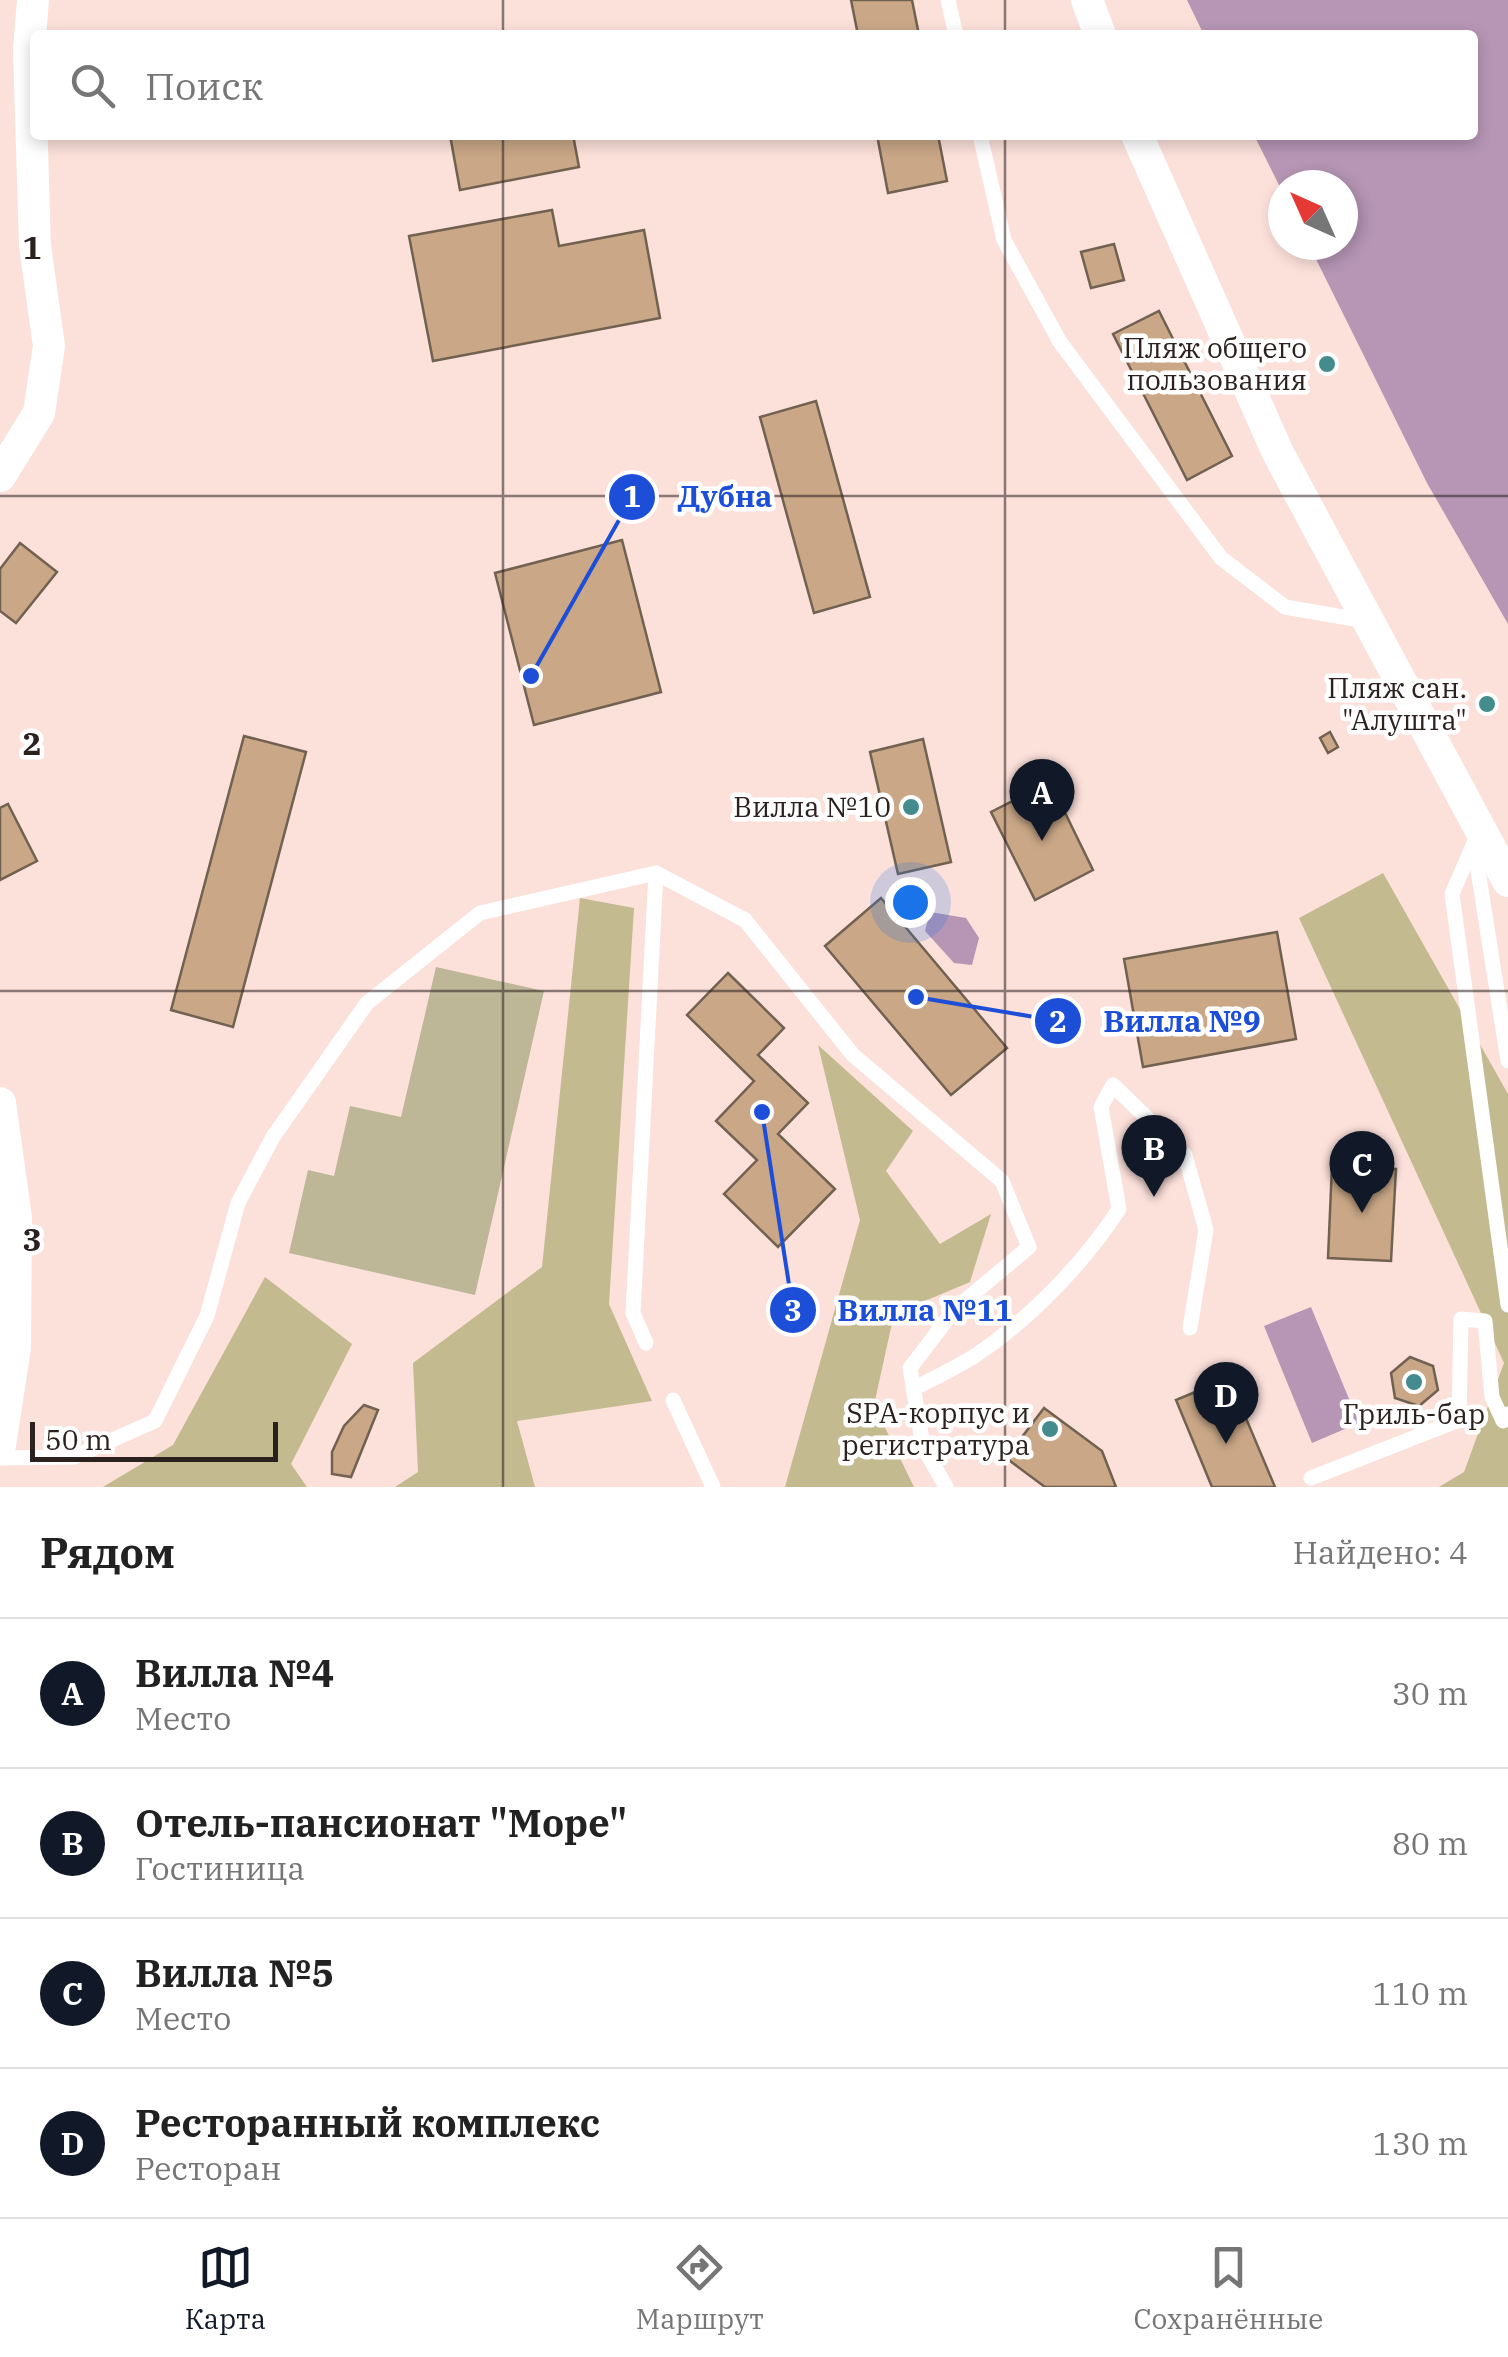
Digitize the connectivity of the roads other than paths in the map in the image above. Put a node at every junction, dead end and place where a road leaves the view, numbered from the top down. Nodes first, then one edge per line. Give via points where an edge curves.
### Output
1 (33, 0) edge
2 (948, 0) edge
3 (1087, 0) edge
4 (31, 30) edge
5 (955, 30) edge
6 (1098, 30) edge
7 (30, 38) edge
8 (30, 83) edge
9 (32, 140) edge
10 (981, 140) edge
11 (1139, 140) edge
12 (0, 476) edge
13 (1368, 622) junction
14 (1471, 827) junction
15 (656, 873) junction
16 (1508, 881) edge
17 (1508, 1061) edge
18 (0, 1103) edge
19 (1508, 1305) edge
20 (1190, 1328) dead end
21 (646, 1343) dead end
22 (913, 1389) junction
23 (673, 1400) dead end
24 (1508, 1414) edge
25 (0, 1446) edge
26 (0, 1458) edge
27 (1310, 1478) dead end
28 (714, 1487) edge
29 (946, 1487) edge

1 - 4 street
2 - 5 lane
3 - 6 street
7 - 8 street
9 - 12 street via 35,246 49,346 39,413
10 - 13 lane via 1004,240 1060,342 1222,558 1284,607
11 - 13 street via 1278,454
13 - 14 street
14 - 16 street
14 - 17 lane
14 - 19 lane via 1452,894
15 - 21 lane via 633,1313
15 - 22 lane via 744,920 853,1055 1002,1181 1030,1247 955,1309 910,1368
15 - 26 lane via 480,912 366,1003 273,1137 238,1203 207,1316 155,1421 74,1457
18 - 25 street via 16,1218 15,1348
20 - 22 lane via 1206,1230 1186,1155 1113,1085 1101,1107 1120,1209 1094,1248 1041,1301 977,1355
22 - 29 lane via 923,1446
23 - 28 lane
24 - 27 lane via 1503,1421 1492,1397 1486,1321 1461,1319 1459,1420

